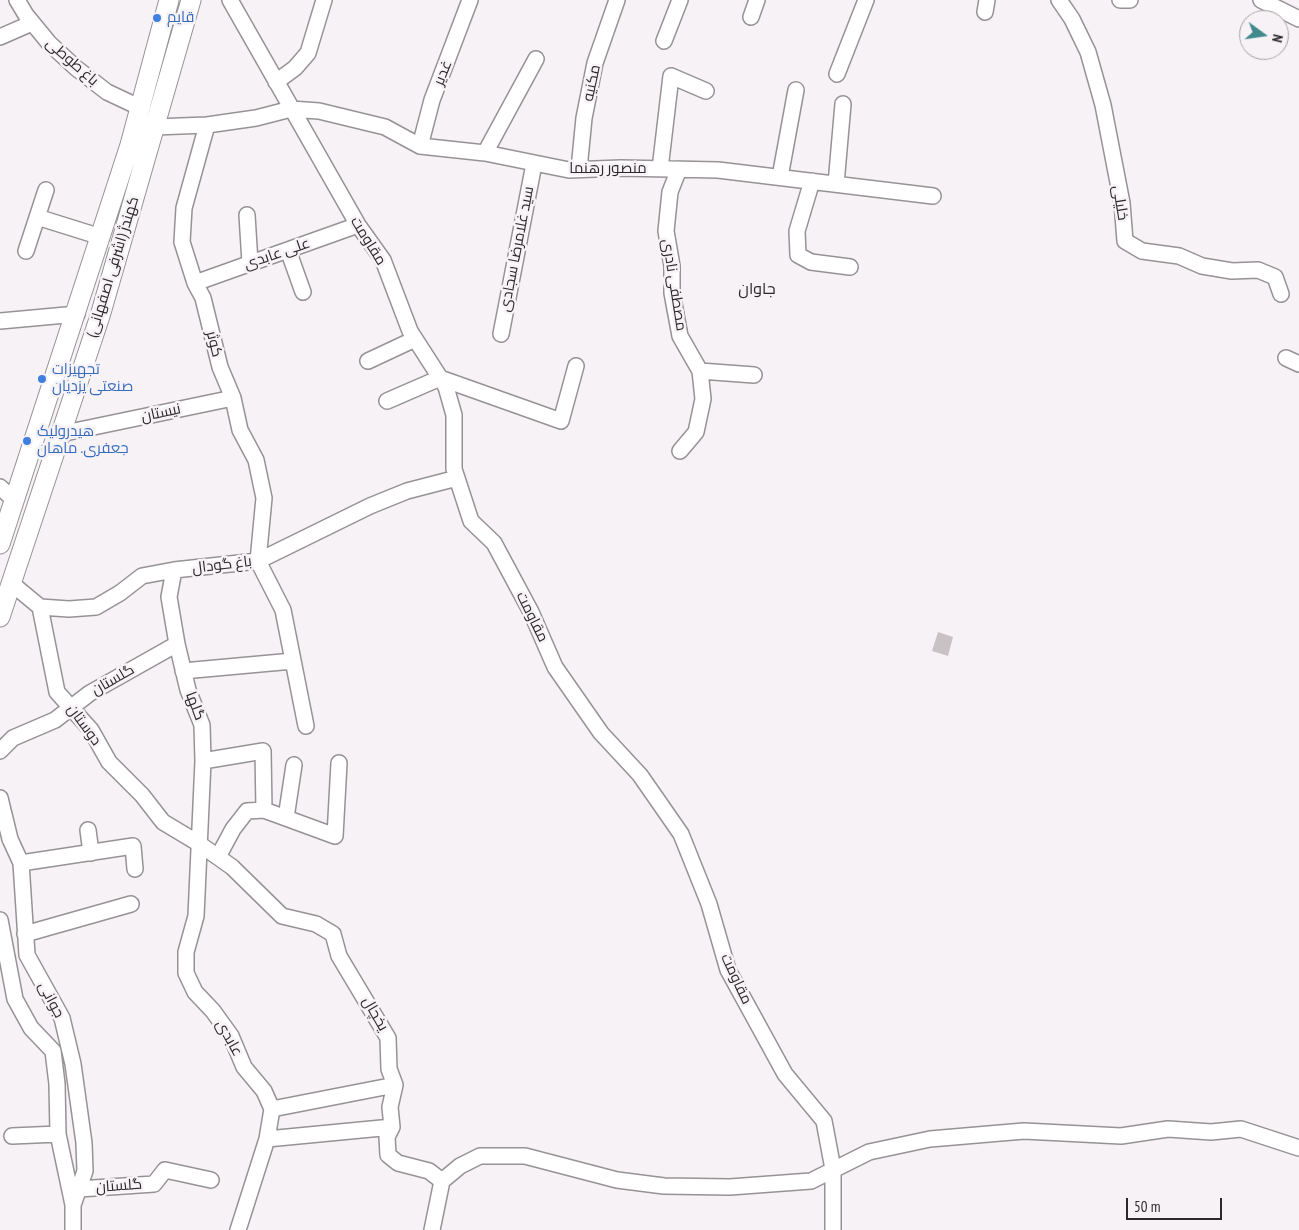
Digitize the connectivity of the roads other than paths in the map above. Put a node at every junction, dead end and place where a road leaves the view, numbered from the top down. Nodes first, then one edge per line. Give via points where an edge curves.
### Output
1 (17, 0) edge
2 (169, 0) edge
3 (191, 0) edge
4 (230, 0) edge
5 (324, 0) edge
6 (470, 0) edge
7 (617, 0) edge
8 (680, 0) edge
9 (757, 0) edge
10 (866, 0) edge
11 (1059, 0) edge
12 (1120, 0) edge
13 (1130, 0) edge
14 (1261, 0) edge
15 (751, 17) dead end
16 (1299, 19) edge
17 (32, 23) junction
18 (0, 36) edge
19 (664, 42) dead end
20 (536, 59) dead end
21 (837, 74) dead end
22 (276, 82) junction
23 (796, 90) dead end
24 (706, 91) dead end
25 (843, 104) dead end
26 (141, 108) junction
27 (292, 109) junction
28 (207, 125) junction
29 (154, 127) junction
30 (130, 145) junction
31 (420, 146) junction
32 (485, 153) junction
33 (534, 164) junction
34 (579, 169) junction
35 (660, 169) junction
36 (678, 169) junction
37 (780, 177) junction
38 (812, 181) junction
39 (836, 184) junction
40 (46, 190) dead end
41 (933, 196) dead end
42 (247, 215) dead end
43 (37, 217) junction
44 (358, 225) junction
45 (101, 237) junction
46 (122, 239) junction
47 (288, 250) junction
48 (26, 251) dead end
49 (250, 263) junction
50 (850, 268) dead end
51 (87, 282) junction
52 (196, 283) junction
53 (303, 292) dead end
54 (1281, 294) dead end
55 (77, 314) junction
56 (0, 321) edge
57 (501, 334) dead end
58 (415, 339) junction
59 (368, 361) dead end
60 (576, 366) dead end
61 (700, 371) junction
62 (754, 375) dead end
63 (440, 378) junction
64 (73, 395) junction
65 (233, 398) junction
66 (386, 401) dead end
67 (60, 434) junction
68 (680, 451) dead end
69 (457, 478) junction
70 (0, 487) edge
71 (14, 500) junction
72 (0, 544) edge
73 (258, 561) junction
74 (174, 570) junction
75 (11, 583) junction
76 (40, 607) junction
77 (0, 617) edge
78 (177, 644) junction
79 (293, 661) junction
80 (184, 671) junction
81 (72, 706) junction
82 (306, 726) dead end
83 (0, 751) edge
84 (203, 761) junction
85 (340, 763) dead end
86 (294, 765) dead end
87 (0, 798) edge
88 (264, 810) junction
89 (286, 818) junction
90 (88, 830) dead end
91 (198, 843) junction
92 (91, 853) junction
93 (218, 857) junction
94 (21, 863) junction
95 (135, 870) dead end
96 (131, 904) dead end
97 (0, 920) edge
98 (25, 934) junction
99 (7, 998) edge
100 (395, 1085) junction
101 (272, 1109) junction
102 (392, 1127) junction
103 (58, 1134) junction
104 (12, 1136) dead end
105 (268, 1139) junction
106 (1299, 1148) edge
107 (834, 1169) junction
108 (211, 1180) dead end
109 (442, 1181) junction
110 (79, 1189) junction
111 (73, 1205) junction
112 (77, 1229) edge
113 (238, 1230) edge
114 (432, 1230) edge
115 (833, 1230) edge

1 - 17 street, باغ طوطی
2 - 26 main road, کهندژ (اشرفی اصفهانی)
3 - 29 main road, کهندژ (اشرفی اصفهانی)
4 - 22 street, مقاومت
5 - 22 street via 308,53
6 - 31 street, غدیر via 432,100
7 - 34 street, مکنیه via 595,63 584,118
8 - 19 street
9 - 15 street
10 - 21 street
11 - 54 street, خلیلی via 1088,52 1096,79 1122,203 1125,240 1142,251 1180,256 1202,266 1232,271 1258,270 1276,277
12 - 13 street
14 - 16 street
17 - 18 street
17 - 26 street, باغ طوطی via 76,68 107,92
20 - 32 street
22 - 27 street, مقاومت
23 - 37 street
24 - 35 street via 671,76
25 - 39 street
26 - 30 main road, کهندژ (اشرفی اصفهانی)
27 - 28 street, منصور رهنما
27 - 31 street, منصور رهنما via 320,111 385,127
27 - 44 street, مقاومت
28 - 29 street, منصور رهنما
28 - 52 street, کوثر via 184,208 182,242
29 - 46 main road, کهندژ (اشرفی اصفهانی)
30 - 45 main road, کهندژ (اشرفی اصفهانی)
30 - 46 main road via 130,172 112,237
31 - 32 street, منصور رهنما
32 - 33 street, منصور رهنما
33 - 34 street, منصور رهنما
33 - 57 street, سید غلامرضا سجادی
34 - 35 street, منصور رهنما
35 - 36 street, منصور رهنما
36 - 37 street, منصور رهنما
36 - 61 street, مصطفی نادری via 670,192 666,231 672,266 672,293 680,336
37 - 38 street, منصور رهنما
38 - 39 street, منصور رهنما
38 - 50 street via 797,232 798,254 811,262
39 - 41 street, منصور رهنما
40 - 43 street
42 - 49 street
43 - 45 street
43 - 48 street
44 - 47 street, علی عابدی
44 - 58 street, مقاومت via 382,260
45 - 51 main road, کهندژ (اشرفی اصفهانی)
46 - 64 main road, کهندژ (اشرفی اصفهانی)
47 - 49 street, علی عابدی
47 - 53 street
49 - 52 street, علی عابدی
51 - 55 main road, کهندژ (اشرفی اصفهانی)
51 - 64 main road via 100,286 72,382
52 - 65 street, کوثر via 203,298 220,367
55 - 56 street
55 - 71 main road, کهندژ (اشرفی اصفهانی)
58 - 59 street
58 - 63 street, مقاومت
60 - 63 street via 561,421
61 - 62 street
61 - 68 street, مصطفی نادری via 703,399 696,432
63 - 66 street
63 - 69 street, مقاومت via 454,415 454,469
64 - 67 main road, کهندژ (اشرفی اصفهانی)
65 - 67 street, نیستان
65 - 73 street, کوثر via 240,430 256,460 264,498
67 - 75 main road, کهندژ (اشرفی اصفهانی)
69 - 73 street, باغ گودال via 407,491 370,506
69 - 107 street, مقاومت via 471,521 494,543 556,667 601,733 640,775 681,834 709,904 728,970 785,1074 824,1121
70 - 71 street
71 - 72 main road, کهندژ (اشرفی اصفهانی)
73 - 74 street, باغ گودال
73 - 79 street via 283,610
74 - 76 street, باغ گودال via 142,576 96,606 69,609
74 - 78 street, گلها via 169,597
75 - 76 street
75 - 77 main road, کهندژ (اشرفی اصفهانی)
76 - 81 street, دوستان via 57,692
78 - 80 street, گلها
78 - 81 street, گلستان via 90,692
79 - 80 street
79 - 82 street
80 - 84 street, گلها via 202,725
81 - 83 street, گلستان via 55,720 13,738
81 - 91 street, دوستان via 91,730 109,762 163,822
84 - 88 street via 263,751
84 - 91 street, گلها
85 - 89 street via 335,836
86 - 89 street
87 - 94 street, جوانی via 10,839
88 - 89 street
88 - 93 street via 247,811
90 - 92 street
91 - 93 street, یخچال
91 - 101 street, عابدی via 196,916 186,952 186,974 195,992 214,1011 231,1036 244,1067 264,1091
92 - 94 street
92 - 95 street via 133,846
93 - 100 street, یخچال via 282,916 316,924 334,934 339,956 388,1038 390,1069
94 - 98 street, جوانی
96 - 98 street
97 - 99 street, جوانی
98 - 110 street, جوانی via 28,955 62,1018 73,1064 84,1143 85,1171
99 - 103 street, جوانی via 53,1051
100 - 101 street
100 - 102 street, یخچال via 390,1107
101 - 105 street
102 - 105 street
102 - 109 street, یخچال via 387,1137 388,1155 398,1163 429,1171
103 - 104 street
103 - 111 street, جوانی
105 - 113 street
106 - 107 street via 1241,1129 1211,1132 1168,1129 1121,1136 1024,1131 930,1139 869,1152
107 - 109 street via 811,1181 730,1187 664,1186 616,1180 525,1156 480,1156 460,1166
107 - 115 street, مقاومت
108 - 110 street, گلستان via 165,1170 154,1184
109 - 114 street
110 - 111 street, جوانی
111 - 112 street, جوانی

